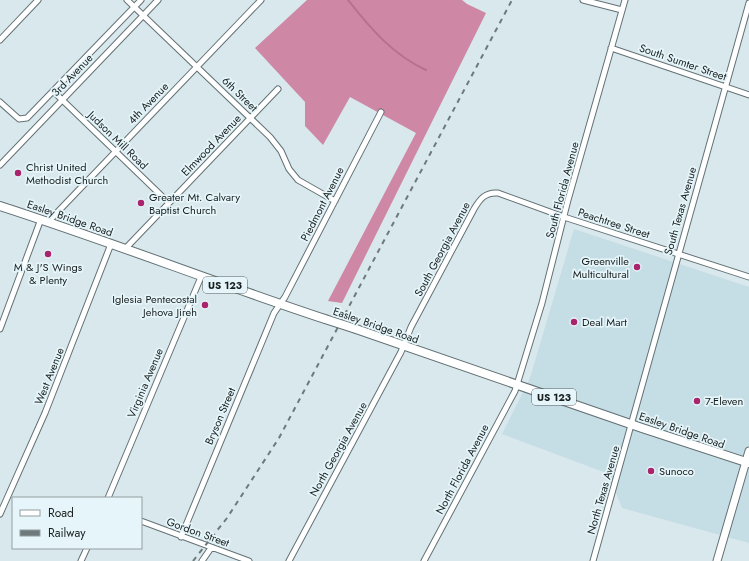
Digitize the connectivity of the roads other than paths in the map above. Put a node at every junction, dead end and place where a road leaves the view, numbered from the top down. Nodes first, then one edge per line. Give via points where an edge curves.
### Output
1 (38, 0) edge
2 (127, 0) edge
3 (141, 0) edge
4 (158, 0) edge
5 (261, 0) edge
6 (583, 0) edge
7 (625, 0) edge
8 (749, 3) edge
9 (134, 7) junction
10 (622, 10) junction
11 (143, 16) junction
12 (0, 40) edge
13 (611, 48) junction
14 (197, 67) junction
15 (726, 86) junction
16 (278, 89) dead end
17 (53, 91) junction
18 (749, 95) edge
19 (62, 100) junction
20 (0, 102) edge
21 (381, 112) dead end
22 (251, 118) junction
23 (115, 152) junction
24 (0, 165) edge
25 (335, 201) junction
26 (169, 203) junction
27 (0, 206) edge
28 (564, 218) junction
29 (45, 220) junction
30 (111, 244) junction
31 (125, 249) junction
32 (679, 254) junction
33 (201, 277) junction
34 (749, 277) edge
35 (280, 304) junction
36 (0, 329) edge
37 (403, 346) junction
38 (517, 385) junction
39 (632, 424) junction
40 (749, 451) edge
41 (748, 464) edge
42 (108, 497) edge
43 (0, 514) edge
44 (142, 521) edge
45 (181, 537) junction
46 (211, 548) junction
47 (87, 549) edge
48 (81, 561) edge
49 (202, 561) edge
50 (249, 561) edge
51 (289, 561) edge
52 (424, 561) edge
53 (593, 561) edge
54 (717, 561) edge

1 - 12 street
2 - 9 street, 6th Street
3 - 9 street, 3rd Avenue
4 - 11 street, 3rd Avenue
5 - 14 street, 4th Avenue
6 - 10 street
7 - 10 street, South Florida Avenue
8 - 15 street, South Texas Avenue
9 - 11 street, 6th Street
9 - 17 street, 3rd Avenue
10 - 13 street, South Florida Avenue
11 - 14 street, 6th Street
11 - 19 street, 3rd Avenue
13 - 15 street, South Sumter Street
13 - 28 street, South Florida Avenue
14 - 22 street, 6th Street
14 - 23 street, 4th Avenue
15 - 18 street, South Sumter Street
15 - 32 street, South Texas Avenue
16 - 22 street, Elmwood Avenue
17 - 19 street, Judson Mill Road
17 - 20 street, 3rd Avenue via 24,120 17,118
19 - 23 street, Judson Mill Road
19 - 24 street, 3rd Avenue
21 - 25 street, Piedmont Avenue
22 - 25 street, 6th Street via 281,151 289,169 298,180
22 - 26 street, Elmwood Avenue
23 - 26 street, Judson Mill Road
23 - 29 street, 4th Avenue
25 - 35 street, Piedmont Avenue
26 - 31 street, Elmwood Avenue
27 - 29 highway, Easley Bridge Road / US 123
28 - 32 street, Peachtree Street
28 - 37 street, South Georgia Avenue via 498,193 487,194 482,198
28 - 38 street, South Florida Avenue
29 - 30 highway, Easley Bridge Road / US 123
29 - 36 street
30 - 31 highway, Easley Bridge Road / US 123
30 - 43 street, West Avenue via 46,413
31 - 33 highway, Easley Bridge Road / US 123
32 - 34 street, Peachtree Street
32 - 39 street, South Texas Avenue
33 - 35 highway, Easley Bridge Road / US 123
33 - 42 street, Virginia Avenue
35 - 37 highway, Easley Bridge Road / US 123, bridge
35 - 45 street, Bryson Street via 274,313
37 - 38 highway, Easley Bridge Road / US 123
37 - 51 street, North Georgia Avenue
38 - 39 highway, Easley Bridge Road / US 123
38 - 52 street, North Florida Avenue
39 - 41 highway, Easley Bridge Road / US 123
39 - 53 street, North Texas Avenue
40 - 41 main road
41 - 54 main road
44 - 45 street, Gordon Street
45 - 46 street, Gordon Street
46 - 49 street
46 - 50 street, Gordon Street
47 - 48 street

